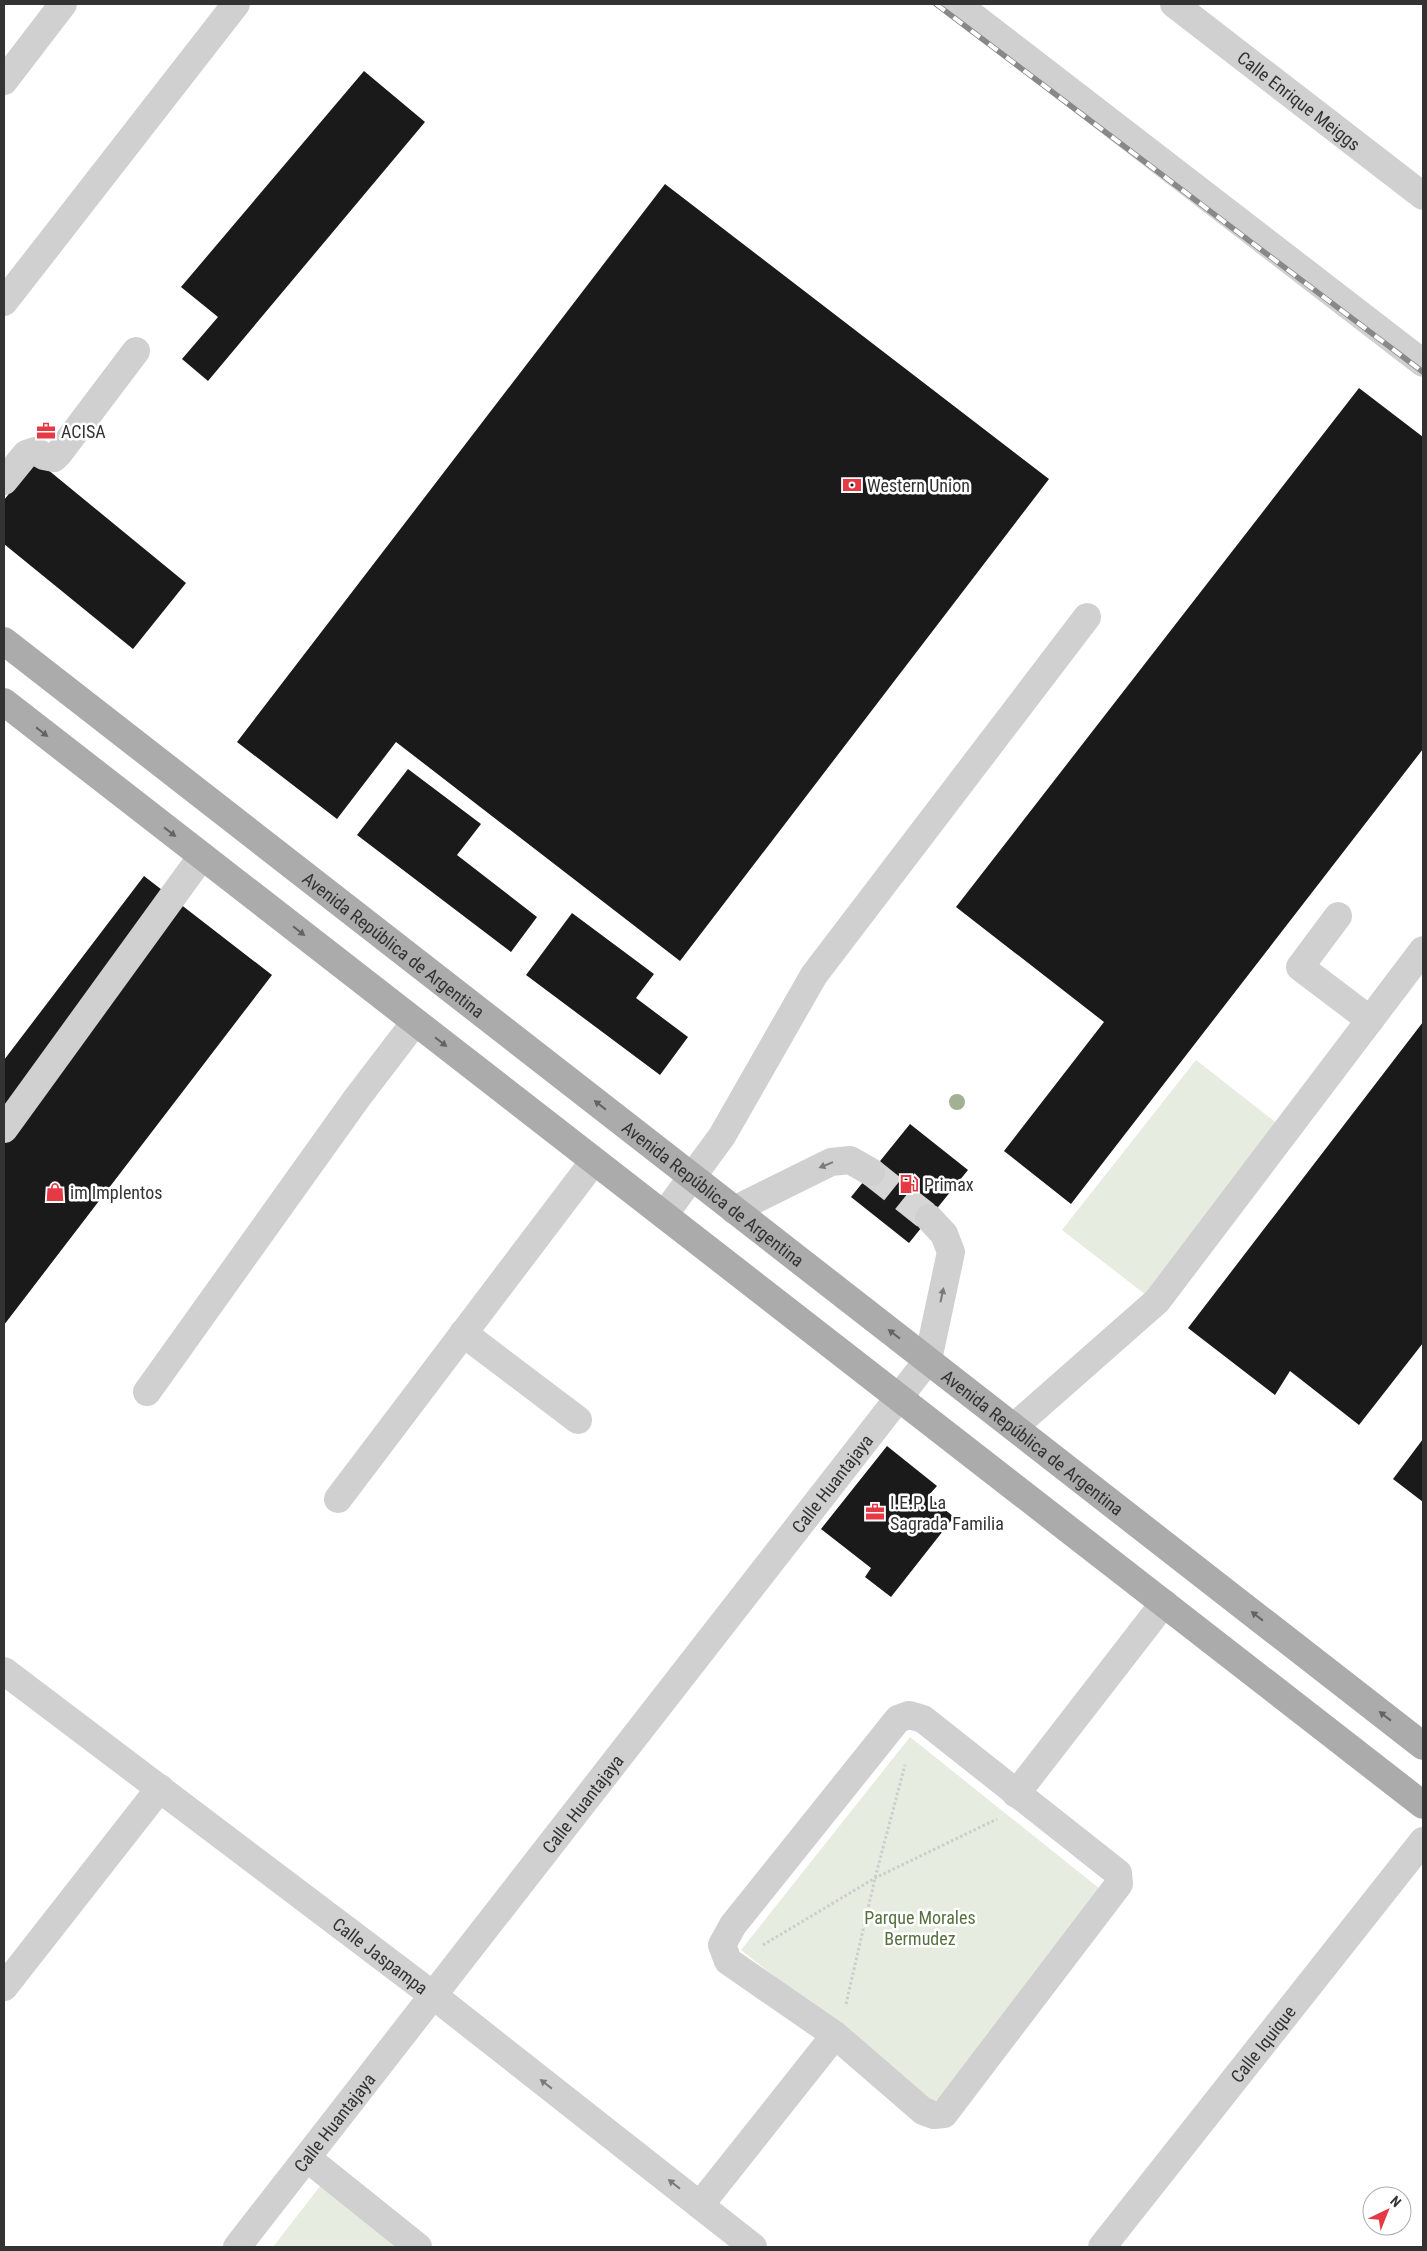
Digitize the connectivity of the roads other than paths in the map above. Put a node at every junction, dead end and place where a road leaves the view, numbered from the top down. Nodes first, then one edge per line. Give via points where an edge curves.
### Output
1 (63, 4) edge
2 (236, 4) edge
3 (957, 4) edge
4 (1174, 4) edge
5 (4, 81) edge
6 (1423, 196) edge
7 (4, 302) edge
8 (136, 352) dead end
9 (1423, 363) edge
10 (4, 481) edge
11 (1087, 618) dead end
12 (4, 641) edge
13 (4, 702) edge
14 (202, 856) junction
15 (1338, 916) dead end
16 (1423, 950) edge
17 (1370, 1020) junction
18 (415, 1022) junction
19 (4, 1129) edge
20 (594, 1161) junction
21 (871, 1172) tunnel mouth
22 (693, 1178) junction
23 (734, 1210) junction
24 (664, 1215) junction
25 (929, 1218) tunnel mouth
26 (463, 1333) junction
27 (928, 1360) junction
28 (147, 1392) dead end
29 (900, 1398) junction
30 (578, 1420) dead end
31 (1014, 1428) junction
32 (338, 1499) dead end
33 (1164, 1603) junction
34 (4, 1671) edge
35 (1423, 1746) edge
36 (160, 1788) junction
37 (1016, 1794) junction
38 (1423, 1805) edge
39 (1423, 1841) edge
40 (4, 1987) edge
41 (434, 1996) junction
42 (835, 2036) junction
43 (307, 2158) junction
44 (700, 2205) junction
45 (237, 2247) edge
46 (418, 2247) edge
47 (753, 2247) edge
48 (1102, 2247) edge

1 - 5 street
2 - 7 street
3 - 9 street
4 - 6 street, Calle Enrique Meiggs
8 - 10 street via 54,458 35,451 26,454
11 - 22 street via 814,975 722,1136
22 -> 12 main road, Avenida República de Argentina
13 -> 14 main road
14 -> 18 main road
14 - 19 street
15 - 17 street via 1300,967
16 - 17 street
17 - 31 street via 1157,1300
18 -> 20 main road
18 - 28 street
20 - 24 main road
20 - 26 street
21 -> 23 street via 850,1160 831,1162
22 - 23 main road, Avenida República de Argentina
22 - 24 street
27 -> 23 main road, Avenida República de Argentina
24 - 29 main road
27 -> 25 street via 951,1252 944,1234
26 - 30 street
26 - 32 street
27 - 29 street, Calle Huantajaya
27 - 31 main road, Avenida República de Argentina
29 - 33 main road
29 - 41 street, Calle Huantajaya
35 -> 31 main road, Avenida República de Argentina
33 - 37 street
33 - 38 main road
34 - 36 street, Calle Jaspampa
36 - 40 street
36 - 41 street, Calle Jaspampa
37 - 42 street via 1118,1873 1119,1884 944,2114 923,2111
37 - 42 street via 923,1719 909,1715 898,1719 733,1924 722,1945 728,1961
39 - 48 street, Calle Iquique
41 - 43 street, Calle Huantajaya
44 -> 41 street, Calle Jaspampa
42 - 44 street
43 - 45 street, Calle Huantajaya
43 - 46 street
44 - 47 street, Calle Jaspampa

